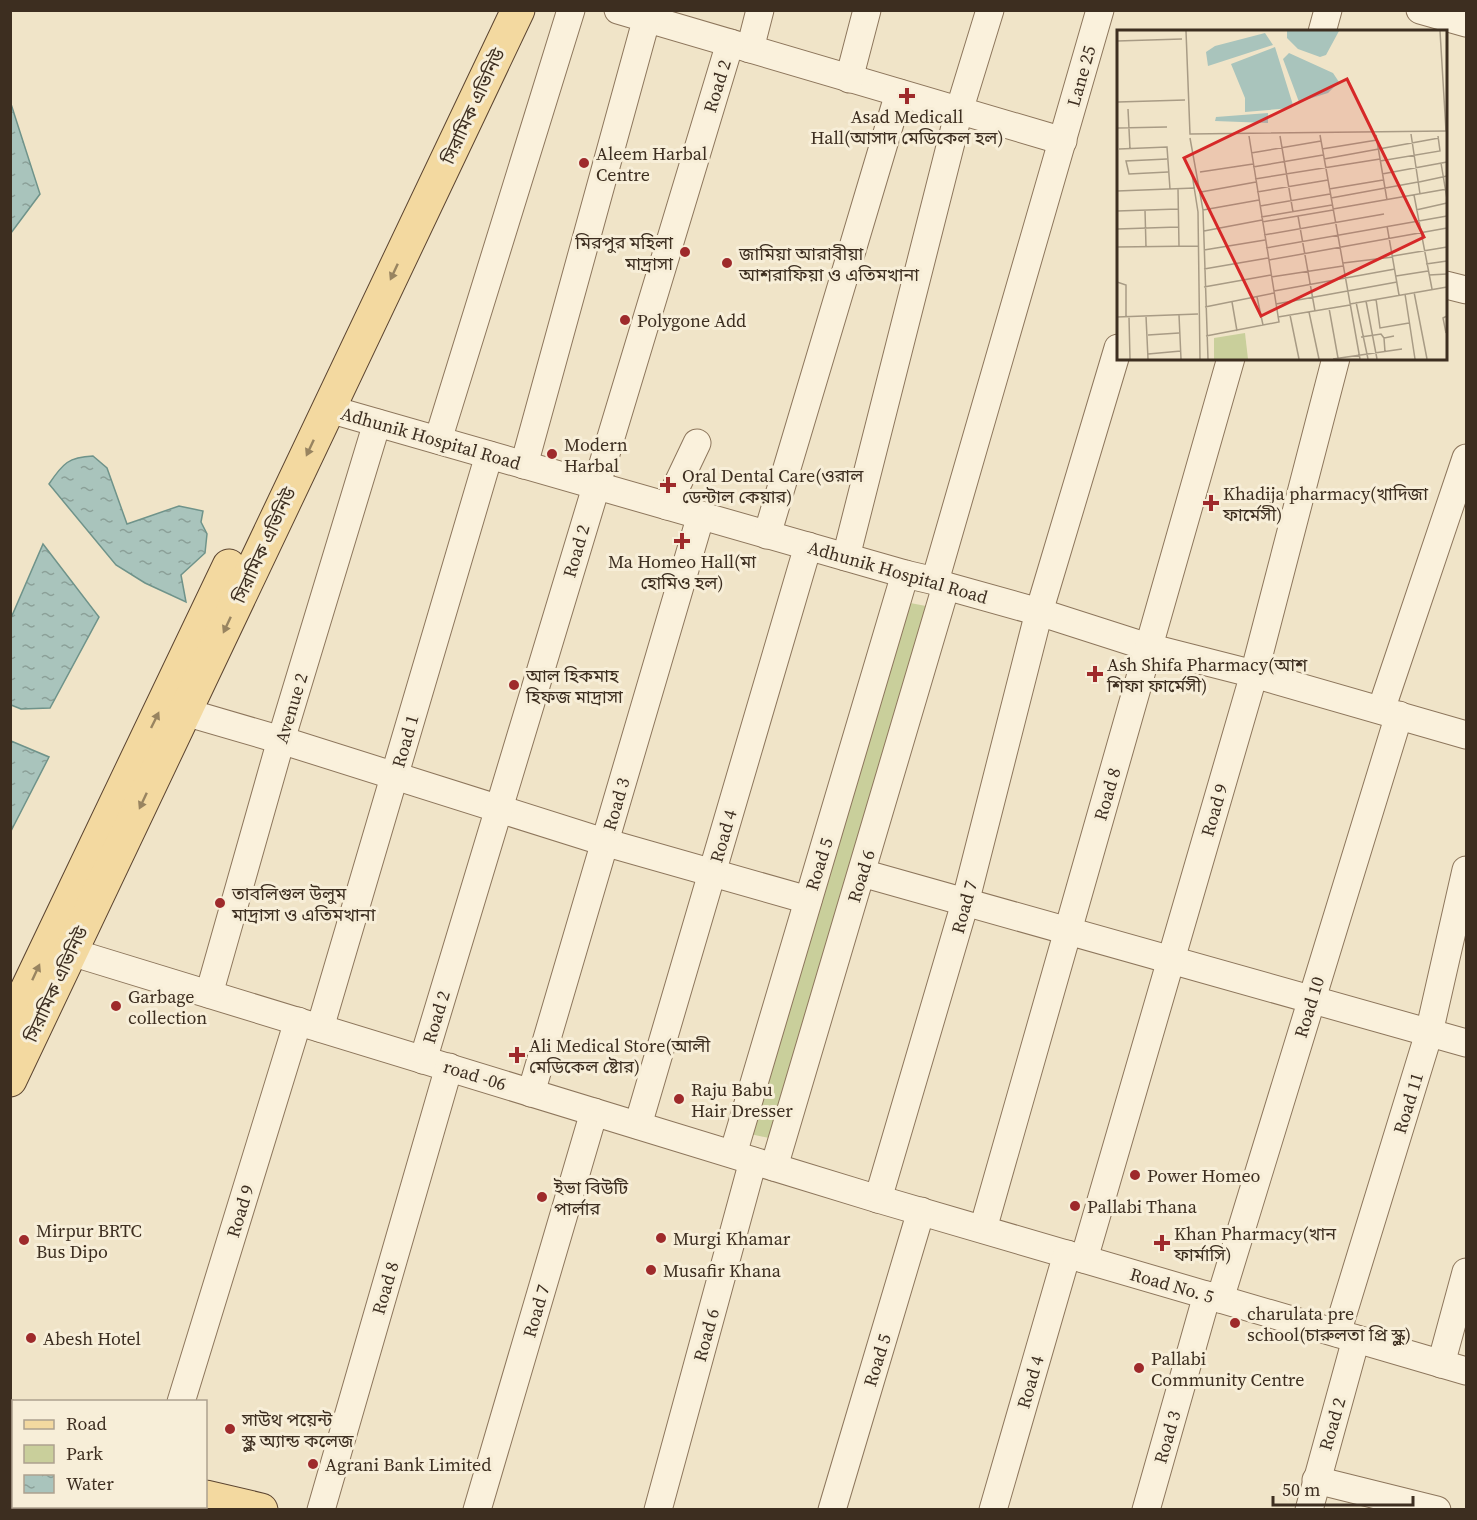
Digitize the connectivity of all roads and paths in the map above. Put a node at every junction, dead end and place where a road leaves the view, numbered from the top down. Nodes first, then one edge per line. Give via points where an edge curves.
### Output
1 (495, 10) edge
2 (518, 10) edge
3 (571, 10) edge
4 (618, 10) edge
5 (760, 10) edge
6 (867, 10) edge
7 (990, 10) edge
8 (1100, 10) edge
9 (1328, 10) edge
10 (648, 15) edge
11 (1426, 16) edge
12 (1467, 23) edge
13 (1323, 30) edge
14 (740, 46) junction
15 (849, 79) junction
16 (898, 93) junction
17 (960, 111) junction
18 (1063, 141) junction
19 (1447, 285) edge
20 (1467, 290) edge
21 (1117, 355) edge
22 (1230, 360) edge
23 (1335, 360) edge
24 (329, 409) junction
25 (377, 423) junction
26 (438, 440) junction
27 (697, 443) dead end
28 (489, 455) junction
29 (1467, 458) edge
30 (524, 465) junction
31 (595, 485) junction
32 (668, 506) junction
33 (701, 515) junction
34 (767, 535) junction
35 (808, 546) junction
36 (846, 557) junction
37 (905, 574) junction
38 (941, 583) junction
39 (1040, 612) junction
40 (1148, 647) junction
41 (1254, 674) junction
42 (185, 712) junction
43 (1390, 713) junction
44 (1467, 735) edge
45 (281, 740) junction
46 (394, 777) junction
47 (500, 809) junction
48 (604, 842) junction
49 (1467, 870) edge
50 (712, 873) junction
51 (861, 873) junction
52 (808, 900) junction
53 (965, 903) junction
54 (1068, 932) junction
55 (71, 952) junction
56 (1171, 960) junction
57 (209, 994) junction
58 (1311, 1000) junction
59 (10, 1025) edge
60 (309, 1025) junction
61 (1429, 1033) junction
62 (1467, 1044) edge
63 (423, 1060) junction
64 (449, 1068) junction
65 (10, 1080) edge
66 (531, 1093) junction
67 (594, 1112) junction
68 (638, 1125) junction
69 (753, 1161) junction
70 (878, 1199) junction
71 (921, 1211) junction
72 (983, 1229) junction
73 (1076, 1257) junction
74 (1467, 1272) edge
75 (1213, 1297) junction
76 (1347, 1336) junction
77 (1441, 1364) junction
78 (1467, 1371) edge
79 (181, 1400) edge
80 (207, 1477) edge
81 (1316, 1480) junction
82 (207, 1497) edge
83 (252, 1508) edge
84 (321, 1509) edge
85 (477, 1509) edge
86 (658, 1509) edge
87 (832, 1509) edge
88 (993, 1509) edge
89 (1146, 1509) edge
90 (1308, 1509) edge
91 (1437, 1509) edge

59 -> 1 main road, সিরামিক এভিনিউ
2 -> 24 main road, সিরামিক এভিনিউ
3 - 26 street
4 - 10 street
5 - 14 street, Road 2
6 - 15 street
7 - 17 street
8 - 18 street, Lane 25
9 - 13 street
10 - 14 street
10 - 30 street
11 - 12 street
14 - 15 street
14 - 31 street, Road 2
15 - 16 street
16 - 17 street
16 - 34 street
17 - 18 street
17 - 36 street
18 - 38 street, Lane 25
19 - 20 street
21 - 39 street, Road 7
22 - 40 street, Road 8
23 - 41 street, Road 9
24 - 25 street, Adhunik Hospital Road
24 -> 42 main road, সিরামিক এভিনিউ
25 - 26 street, Adhunik Hospital Road
25 - 45 street, Avenue 2
26 - 28 street, Adhunik Hospital Road
27 - 32 street
28 - 30 street, Adhunik Hospital Road
28 - 46 street, Road 1
29 - 43 street, Road 10
30 - 31 street, Adhunik Hospital Road
31 - 32 street, Adhunik Hospital Road
31 - 47 street, Road 2
32 - 33 street, Adhunik Hospital Road
33 - 34 street, Adhunik Hospital Road
33 - 48 street, Road 3
34 - 35 street, Adhunik Hospital Road
35 - 36 street, Adhunik Hospital Road
35 - 50 street, Road 4
36 - 37 street, Adhunik Hospital Road
37 - 38 street, Adhunik Hospital Road
37 - 52 street, Road 5
38 - 39 street, Adhunik Hospital Road
38 - 51 street, Road 6
39 - 40 street, Adhunik Hospital Road
39 - 53 street, Road 7
40 - 41 street, Adhunik Hospital Road
40 - 54 street, Road 8
41 - 43 street, Adhunik Hospital Road
41 - 56 street, Road 9
42 - 45 street
42 -> 55 main road, সিরামিক এভিনিউ
43 - 44 street, Adhunik Hospital Road
43 - 58 street, Road 10
45 - 46 street
45 - 57 street, Avenue 2
46 - 47 street
46 - 60 street, Road 1
47 - 48 street
47 - 63 street, Road 2
48 - 50 street
48 - 66 street, Road 3
49 - 61 street, Road 11
50 - 52 street
50 - 68 street, Road 4
51 - 53 street
51 - 69 street, Road 6
52 - 69 street, Road 5
53 - 54 street
53 - 70 street, Road 7
54 - 56 street
54 - 72 street, Road 8
55 - 57 street, road -06
55 - 65 main road, সিরামিক এভিনিউ
56 - 58 street
56 - 73 street, Road 9
57 - 60 street, road -06
58 - 61 street
58 - 75 street, Road 10
60 - 63 street, road -06
60 - 79 street, Road 9
61 - 62 street
61 - 76 street, Road 11
63 - 64 street, road -06
64 - 66 street, road -06
64 - 84 street, Road 8
66 - 67 street, road -06
67 - 68 street, road -06
67 - 85 street, Road 7
68 - 69 street, road -06
69 - 70 street, road -06
69 - 86 street, Road 6
70 - 71 street, Road No. 5
71 - 72 street, Road No. 5
71 - 87 street, Road 5
72 - 73 street, Road No. 5
73 - 75 street, Road No. 5
73 - 88 street, Road 4
74 - 77 street
75 - 76 street, Road No. 5
75 - 89 street, Road 3
76 - 77 street, Road No. 5
76 - 81 street, Road 2
77 - 78 street, Road No. 5
80 - 83 main road
81 - 90 street, Road 2
81 - 91 street
82 - 83 main road

